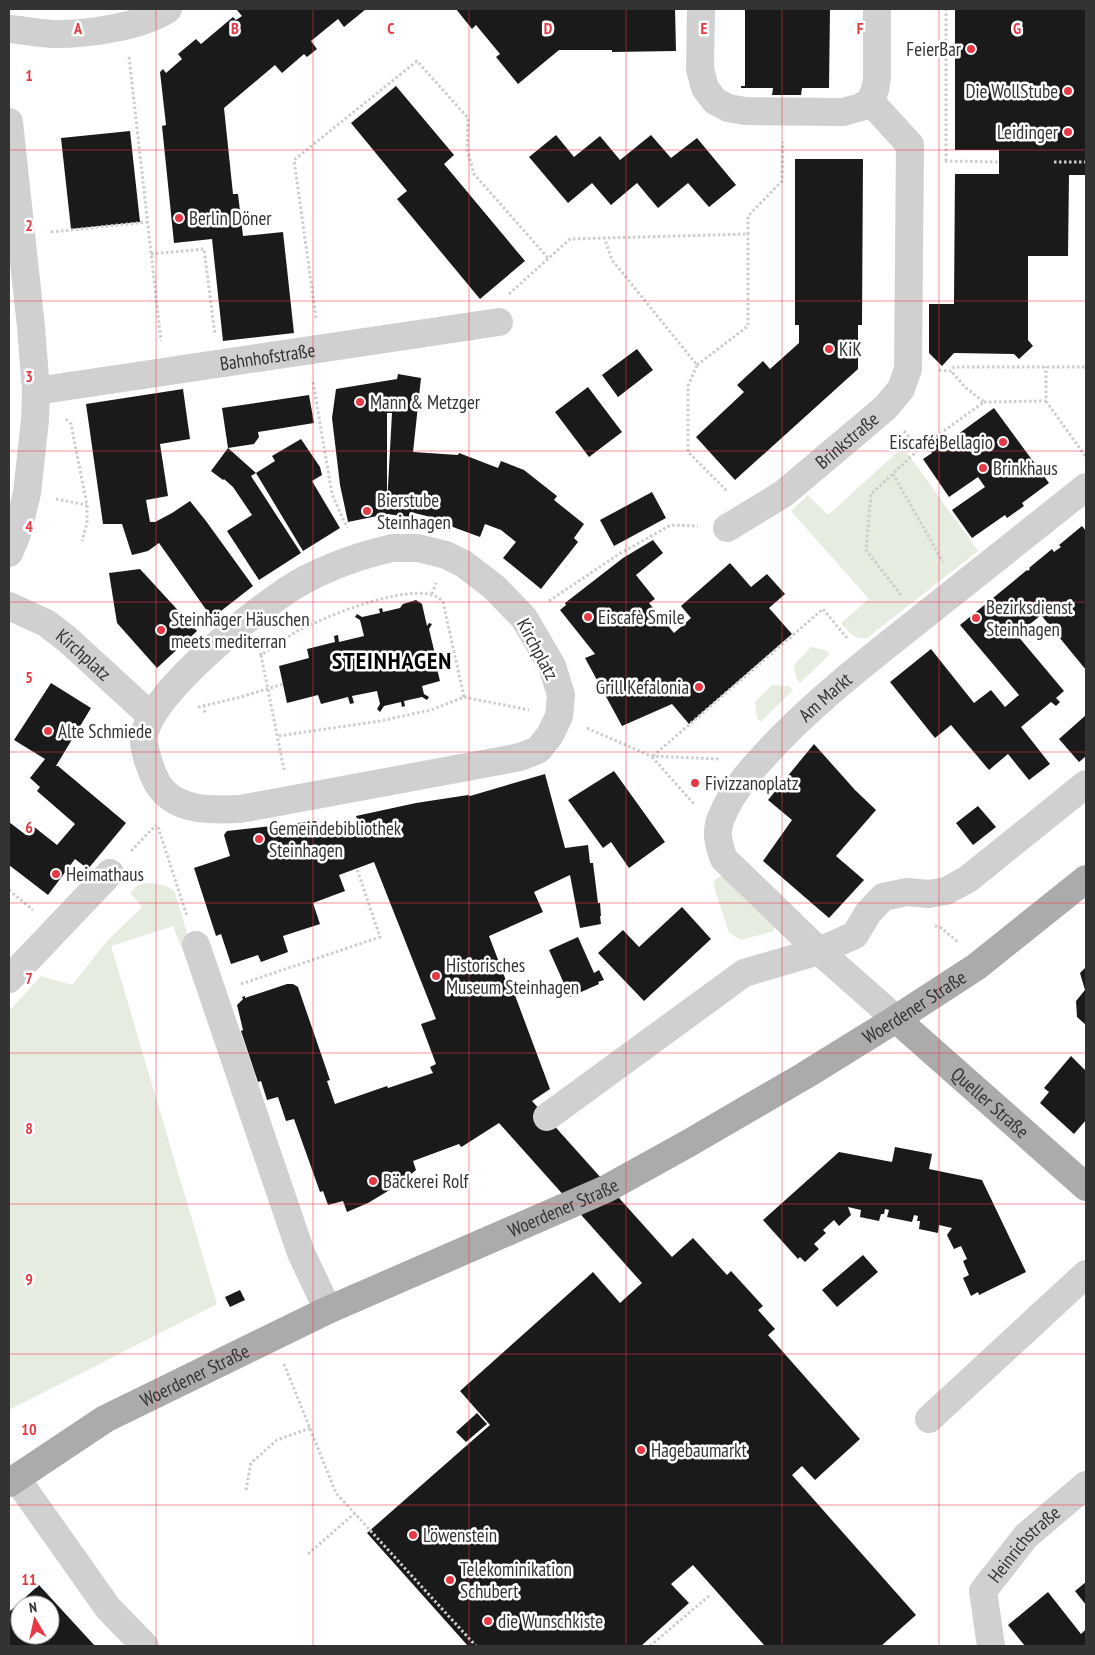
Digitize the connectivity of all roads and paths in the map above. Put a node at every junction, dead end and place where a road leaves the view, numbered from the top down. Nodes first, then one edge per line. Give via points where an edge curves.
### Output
1 (168, 9) edge
2 (701, 9) edge
3 (877, 9) edge
4 (946, 9) edge
5 (125, 26) junction
6 (9, 29) edge
7 (870, 100) junction
8 (784, 111) junction
9 (9, 122) edge
10 (910, 160) junction
11 (946, 161) junction
12 (999, 162) dead end
13 (1054, 162) dead end
14 (1086, 162) edge
15 (148, 222) junction
16 (748, 234) junction
17 (21, 235) junction
18 (604, 237) junction
19 (151, 254) junction
20 (548, 258) junction
21 (499, 322) joint
22 (314, 349) junction
23 (218, 364) junction
24 (697, 365) junction
25 (1046, 367) junction
26 (1086, 367) edge
27 (908, 369) junction
28 (951, 371) junction
29 (165, 372) junction
30 (36, 391) junction
31 (1046, 400) junction
32 (984, 402) junction
33 (1086, 458) edge
34 (892, 474) junction
35 (1086, 487) edge
36 (738, 521) junction
37 (82, 540) dead end
38 (9, 552) edge
39 (360, 556) junction
40 (436, 583) dead end
41 (958, 589) junction
42 (432, 594) junction
43 (9, 606) edge
44 (524, 618) junction
45 (919, 620) junction
46 (296, 632) dead end
47 (261, 655) dead end
48 (866, 661) junction
49 (283, 684) dead end
50 (268, 689) junction
51 (464, 697) junction
52 (204, 705) junction
53 (198, 707) dead end
54 (205, 713) dead end
55 (151, 716) junction
56 (559, 716) junction
57 (278, 736) junction
58 (652, 756) junction
59 (759, 761) junction
60 (285, 773) dead end
61 (1086, 784) edge
62 (718, 831) junction
63 (357, 869) dead end
64 (110, 873) joint
65 (1086, 879) edge
66 (930, 924) dead end
67 (196, 945) joint
68 (819, 951) junction
69 (976, 967) junction
70 (9, 979) edge
71 (212, 993) junction
72 (896, 1019) junction
73 (547, 1117) dead end
74 (1086, 1187) edge
75 (1086, 1274) edge
76 (328, 1310) junction
77 (273, 1337) junction
78 (929, 1419) dead end
79 (311, 1428) junction
80 (12, 1480) edge
81 (1086, 1485) edge
82 (246, 1490) dead end
83 (355, 1513) junction
84 (308, 1554) dead end
85 (708, 1596) dead end
86 (146, 1646) edge
87 (476, 1646) edge
88 (650, 1646) edge
89 (991, 1646) edge

1 - 5 street
2 - 8 street via 700,69 705,88 715,101 728,108 745,111
3 - 7 street via 877,78
4 - 11 path
5 - 6 street via 55,34
5 - 15 path
7 - 8 street via 861,107 843,112
7 - 10 street, Brinkstraße via 910,145
8 - 16 path via 782,181 748,216
9 - 17 street
10 - 11 path
10 - 27 street, Brinkstraße
11 - 12 path
13 - 14 path
15 - 17 path
15 - 19 path
16 - 18 path
16 - 24 path via 748,326
17 - 30 street
18 - 20 path via 570,239
18 - 24 path via 612,260
19 - 23 path via 204,249
19 - 29 path
20 - 21 path via 502,301
20 - 22 path via 474,174 467,149 468,118 417,60 294,160
21 - 22 street, Bahnhofstraße
22 - 23 street, Bahnhofstraße
22 - 39 path via 332,494
23 - 29 street, Bahnhofstraße
24 - 36 path via 688,386 688,452
25 - 26 path
25 - 28 path via 954,368
25 - 31 path
27 - 28 path
27 - 36 street, Brinkstraße via 901,389 885,408 783,494
28 - 32 path
29 - 30 street, Bahnhofstraße
30 - 37 path via 71,424 87,505
30 - 38 street via 27,493
31 - 32 path
31 - 33 path
32 - 34 path via 919,449
34 - 41 path
34 - 45 path via 871,494 866,550
35 - 41 street, Am Markt
36 - 44 path via 671,525 619,554
39 - 44 street, Kirchplatz via 392,548 418,548 446,555 494,587
39 - 55 street, Kirchplatz via 304,580 266,604 182,677
40 - 42 path
41 - 45 street, Am Markt
42 - 46 path via 402,593 351,608
42 - 51 path via 442,602
43 - 55 street, Kirchplatz via 46,623 68,639
44 - 56 street, Kirchplatz via 552,666 561,695
45 - 48 street, Am Markt
47 - 50 path
48 - 58 path via 823,610
48 - 59 street, Am Markt via 806,712
49 - 50 path
50 - 52 path
50 - 57 path
51 - 56 path
51 - 57 path via 431,710 380,721
52 - 53 path
52 - 54 path
55 - 56 street, Kirchplatz via 144,738 148,761 160,788 177,803 209,810 265,805 520,757 538,750
56 - 58 path
57 - 60 path
58 - 59 path
58 - 62 path
59 - 62 street, Am Markt via 732,796
61 - 68 street via 968,879 946,891 929,894 907,892 883,898 868,912 855,935
62 - 68 street via 724,858
63 - 71 path via 380,937
64 - 67 path via 157,824
64 - 70 street
65 - 69 main road, Woerdener Straße
66 - 69 path via 955,938
67 - 71 street
68 - 72 street
68 - 73 street via 744,972
69 - 72 main road, Woerdener Straße
71 - 76 street via 301,1254
72 - 74 main road, Queller Straße
72 - 76 main road, Woerdener Straße via 796,1081 606,1189
75 - 78 street
76 - 77 main road, Woerdener Straße
77 - 79 path
77 - 80 main road, Woerdener Straße via 105,1419
79 - 82 path via 277,1440 251,1463
79 - 83 path via 336,1493
80 - 86 street via 108,1608
81 - 89 street, Heinrichstraße via 1026,1536 984,1591
83 - 84 path
83 - 87 path
85 - 88 path

